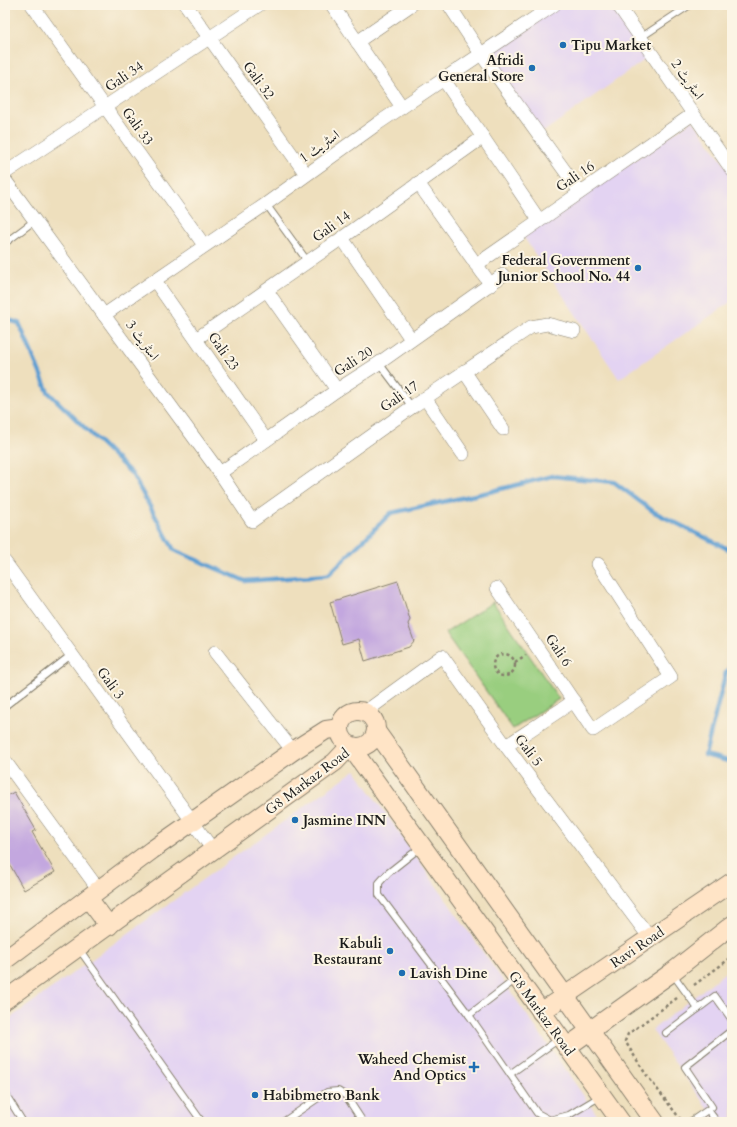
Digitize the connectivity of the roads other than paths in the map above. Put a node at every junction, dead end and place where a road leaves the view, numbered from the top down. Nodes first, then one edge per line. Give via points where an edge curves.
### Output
1 (32, 5) edge
2 (186, 5) edge
3 (259, 5) edge
4 (332, 5) edge
5 (411, 5) edge
6 (449, 5) edge
7 (554, 5) edge
8 (618, 5) edge
9 (690, 5) edge
10 (210, 38) junction
11 (640, 38) junction
12 (357, 42) junction
13 (481, 54) junction
14 (444, 80) junction
15 (402, 107) junction
16 (105, 108) junction
17 (693, 114) junction
18 (483, 136) junction
19 (732, 170) edge
20 (5, 173) edge
21 (306, 174) junction
22 (5, 180) edge
23 (418, 183) junction
24 (580, 192) junction
25 (266, 204) junction
26 (540, 220) junction
27 (34, 221) junction
28 (342, 238) junction
29 (5, 242) edge
30 (204, 245) junction
31 (308, 262) junction
32 (476, 265) junction
33 (503, 275) dead end
34 (155, 281) junction
35 (490, 285) junction
36 (266, 291) junction
37 (104, 315) junction
38 (574, 331) dead end
39 (411, 339) junction
40 (196, 340) junction
41 (379, 363) junction
42 (464, 371) junction
43 (337, 390) junction
44 (425, 398) junction
45 (412, 407) junction
46 (503, 430) dead end
47 (266, 440) junction
48 (463, 454) dead end
49 (220, 473) junction
50 (252, 520) joint
51 (5, 562) edge
52 (598, 564) dead end
53 (497, 588) dead end
54 (214, 652) dead end
55 (71, 655) junction
56 (574, 701) junction
57 (5, 706) edge
58 (364, 712) junction
59 (340, 728) junction
60 (376, 732) junction
61 (350, 746) junction
62 (506, 746) junction
63 (293, 751) junction
64 (5, 761) edge
65 (193, 821) junction
66 (423, 846) junction
67 (213, 850) junction
68 (732, 882) edge
69 (94, 894) junction
70 (732, 925) edge
71 (109, 926) junction
72 (650, 938) junction
73 (78, 948) junction
74 (5, 960) edge
75 (671, 973) junction
76 (517, 978) junction
77 (565, 995) junction
78 (5, 1000) edge
79 (698, 1009) junction
80 (542, 1012) junction
81 (469, 1015) junction
82 (732, 1020) edge
83 (732, 1030) edge
84 (590, 1032) junction
85 (666, 1033) dead end
86 (564, 1043) junction
87 (510, 1074) junction
88 (5, 1093) edge
89 (602, 1095) junction
90 (708, 1110) junction
91 (23, 1122) edge
92 (202, 1122) edge
93 (283, 1122) edge
94 (363, 1122) edge
95 (621, 1122) edge
96 (655, 1122) edge
97 (690, 1122) edge
98 (717, 1122) edge

1 - 16 street, Gali 33
2 - 10 street, Gali 32
3 - 10 street, Gali 34
4 - 12 street
5 - 12 street
6 - 13 street
7 - 13 street, اسٹریٹ 1
8 - 11 street, اسٹریٹ 2
9 - 11 lane
10 - 16 street, Gali 34
10 - 21 street, Gali 32
11 - 17 street, اسٹریٹ 2
12 - 15 street
13 - 14 street, اسٹریٹ 1
13 - 24 street
14 - 15 street, اسٹریٹ 1
14 - 18 street
15 - 21 street, اسٹریٹ 1
16 - 20 street, Gali 34
16 - 30 street, Gali 33
17 - 19 street, اسٹریٹ 2
17 - 24 street, Gali 16
18 - 23 street, Gali 14
18 - 26 street
21 - 25 street, اسٹریٹ 1
22 - 27 street, اسٹریٹ 3
23 - 28 street, Gali 14
23 - 32 street
24 - 26 street, Gali 16
25 - 30 street, اسٹریٹ 1
25 - 31 lane
26 - 32 street, Gali 16
27 - 29 lane
27 - 37 street, اسٹریٹ 3
28 - 31 street, Gali 14
28 - 39 street
30 - 34 street, اسٹریٹ 1
31 - 36 street, Gali 14
32 - 35 street
33 - 35 street, Gali 20
34 - 37 street, اسٹریٹ 1
34 - 40 street, Gali 23
35 - 39 street, Gali 20
36 - 40 street, Gali 14
36 - 43 street
37 - 49 street, اسٹریٹ 3
38 - 42 street, Gali 17 via 547,324 532,326
39 - 41 street, Gali 20
40 - 47 street, Gali 23
41 - 43 street, Gali 20
41 - 45 lane
42 - 44 street, Gali 17
42 - 46 street
43 - 47 street, Gali 20
44 - 45 street, Gali 17
44 - 48 street
45 - 50 street, Gali 17
47 - 49 street, Gali 20
49 - 50 street, اسٹریٹ 3
51 - 55 street, Gali 3
52 - 56 street, Gali 6 via 671,677 593,730
53 - 56 street, Gali 6
54 - 63 street
55 - 57 lane
55 - 65 street, Gali 3
56 - 62 street
58 - 59 street via 358,711 347,715
58 - 60 street via 374,720
58 - 62 street, Gali 5 via 442,656
59 - 61 street via 342,738
59 - 63 street, G8 Markaz Road via 326,730
60 - 61 street via 375,737 367,745
60 - 77 street, G8 Markaz Road
61 - 66 street, G8 Markaz Road
61 - 67 street, G8 Markaz Road via 335,762
62 - 72 street, Gali 5
63 - 65 street, G8 Markaz Road
64 - 69 street
65 - 67 street, Gali 3
65 - 69 street, G8 Markaz Road
66 - 76 street, G8 Markaz Road
66 - 81 lane via 388,873 379,883 378,895
67 - 71 street, G8 Markaz Road
68 - 72 street, Ravi Road
69 - 71 street
69 - 74 street, G8 Markaz Road
70 - 75 street
71 - 73 street, G8 Markaz Road
72 - 77 street, Ravi Road
73 - 78 street, G8 Markaz Road
73 - 92 lane
75 - 79 lane
75 - 84 street
76 - 80 street, G8 Markaz Road
76 - 81 lane
77 - 80 street, Ravi Road
77 - 84 street, G8 Markaz Road
79 - 82 lane via 715,996
79 - 85 lane
80 - 86 street, G8 Markaz Road
81 - 87 lane
83 - 90 lane via 685,1067 712,1107
84 - 86 street
84 - 96 street, G8 Markaz Road
86 - 87 lane
86 - 89 street, G8 Markaz Road
87 - 89 lane via 537,1113 550,1120 569,1115
88 - 91 lane
89 - 95 street, G8 Markaz Road
90 - 97 lane
90 - 98 lane
93 - 94 lane via 327,1092 338,1091 346,1096

